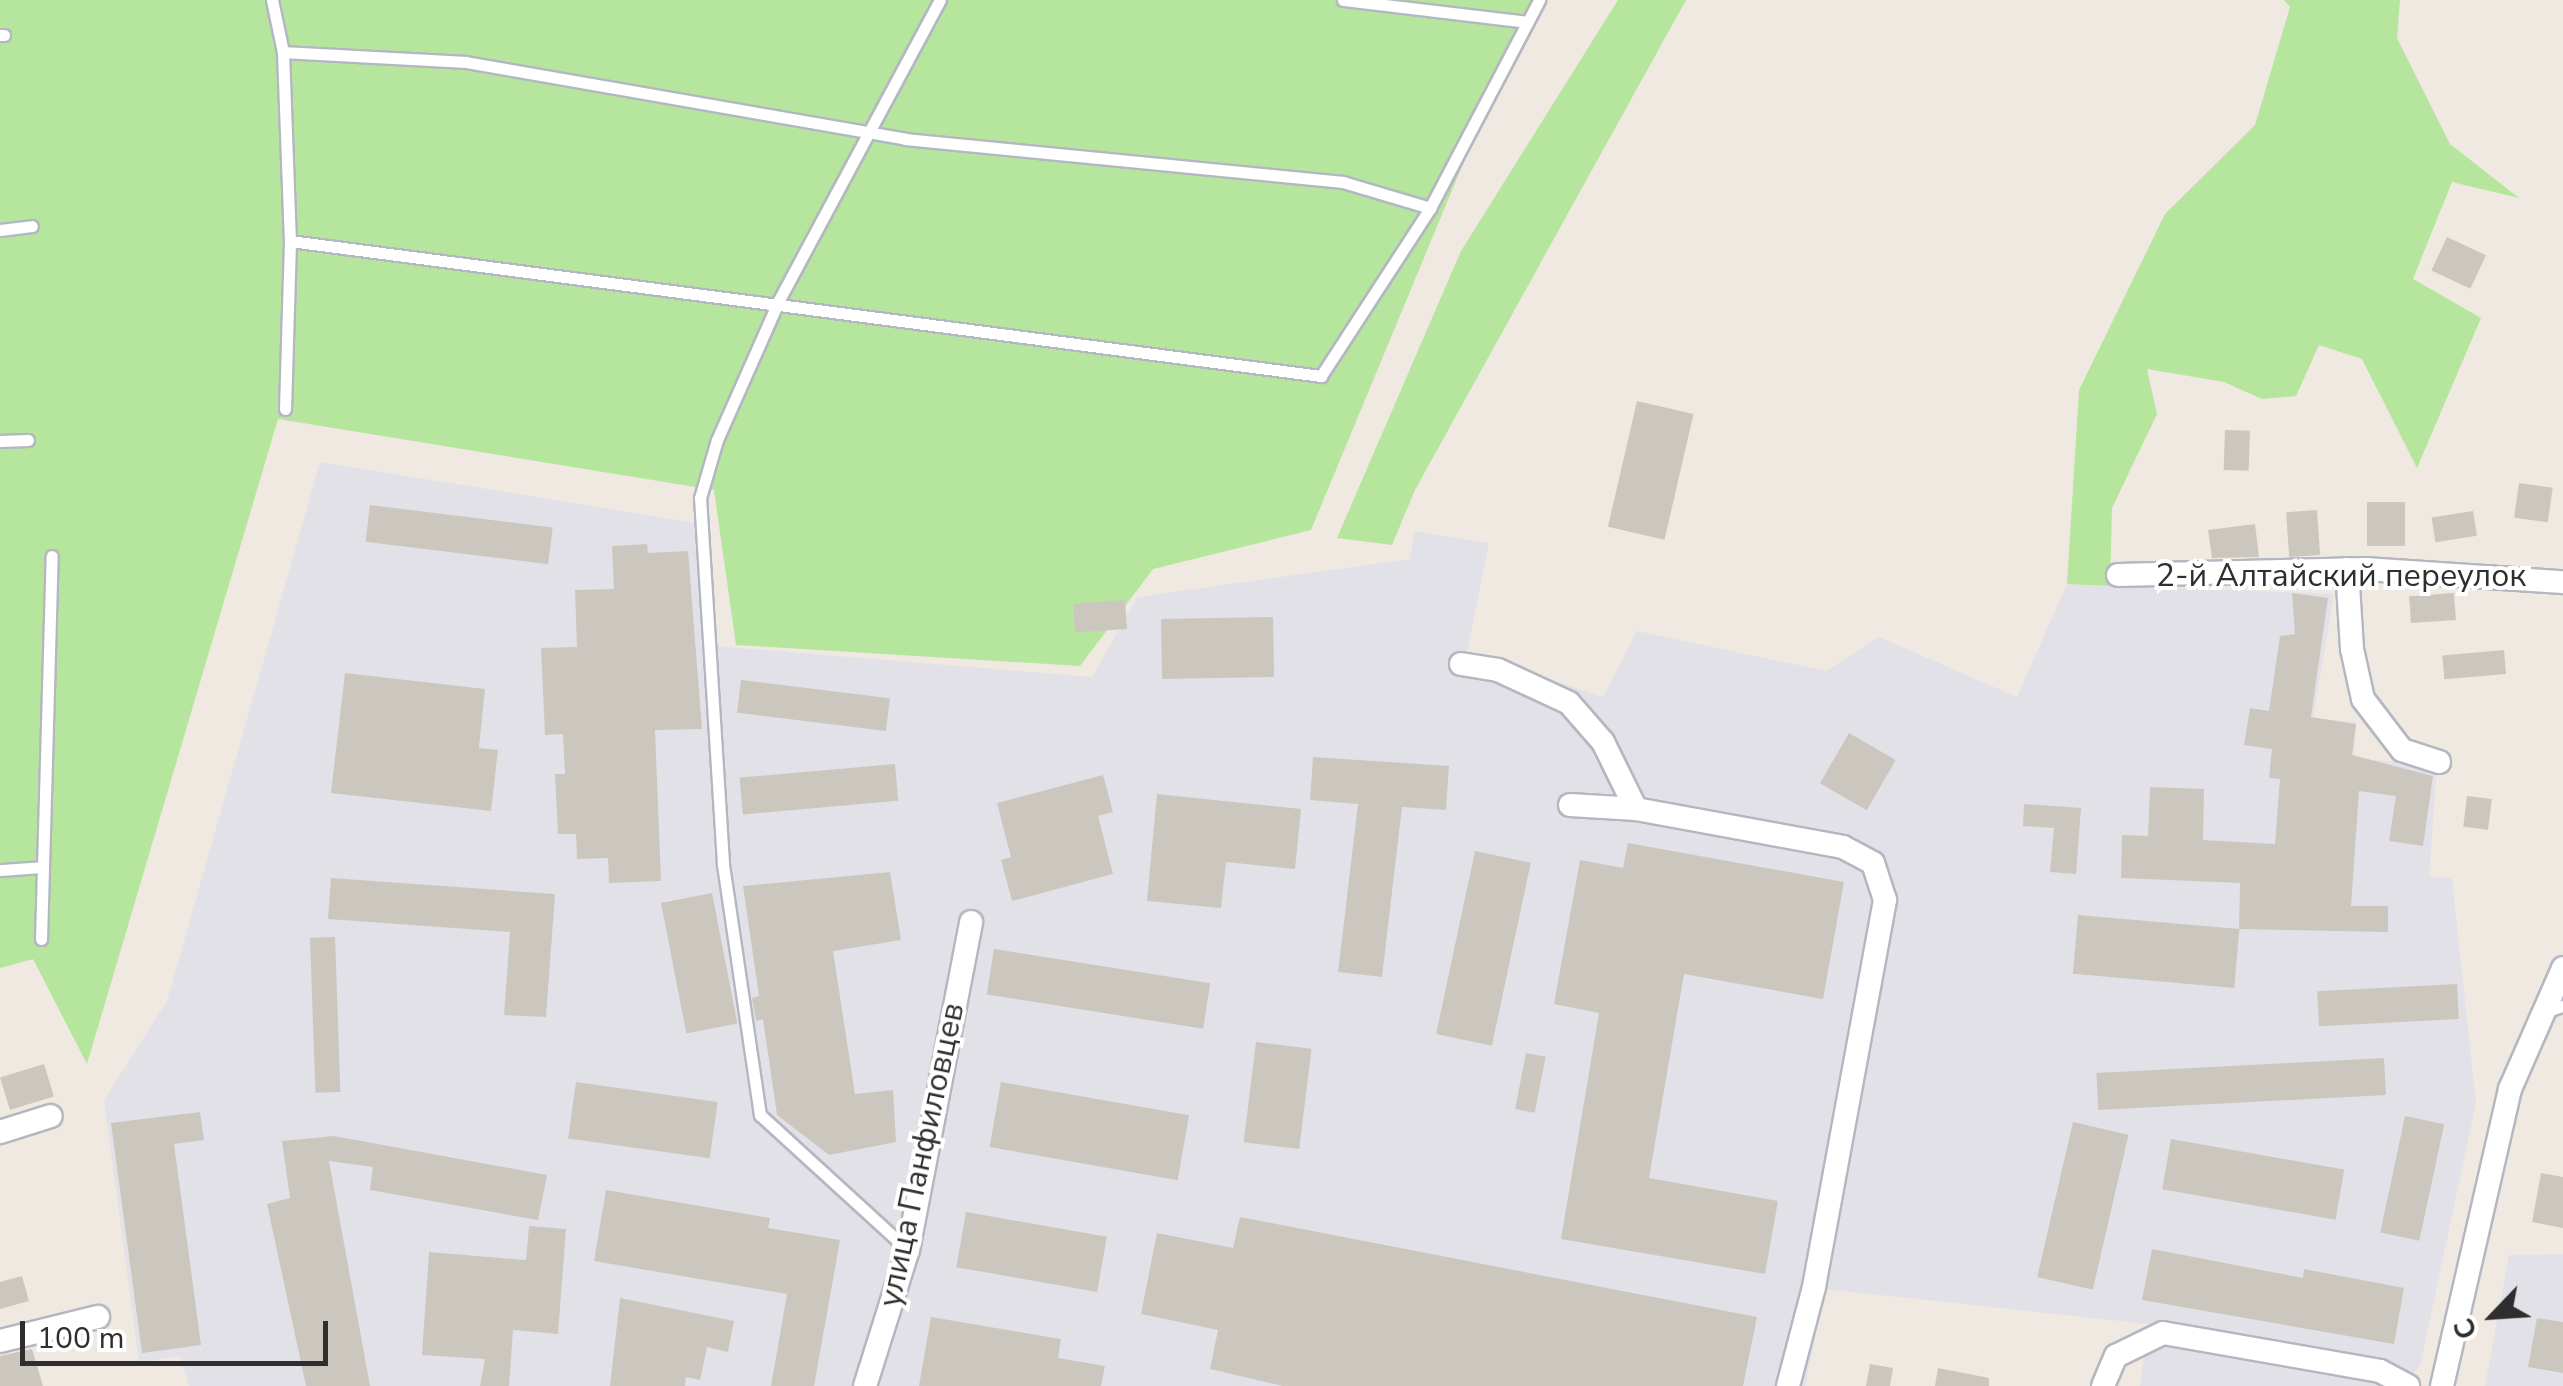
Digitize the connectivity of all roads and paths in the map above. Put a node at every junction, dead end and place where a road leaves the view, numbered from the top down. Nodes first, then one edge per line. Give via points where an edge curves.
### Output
1 (272, 0) edge
2 (940, 0) edge
3 (1343, 0) edge
4 (1539, 0) edge
5 (1527, 22) junction
6 (283, 52) junction
7 (869, 134) junction
8 (1430, 208) junction
9 (32, 226) dead end
10 (0, 230) edge
11 (290, 241) junction
12 (780, 300) junction
13 (285, 409) dead end
14 (28, 440) dead end
15 (0, 441) edge
16 (52, 556) dead end
17 (2347, 570) junction
18 (2118, 575) dead end
19 (2563, 582) edge
20 (1460, 664) dead end
21 (2439, 762) dead end
22 (1570, 805) dead end
23 (1636, 809) junction
24 (43, 867) junction
25 (0, 870) edge
26 (971, 922) dead end
27 (41, 938) dead end
28 (2563, 968) edge
29 (2553, 1009) edge
30 (51, 1116) dead end
31 (0, 1132) edge
32 (908, 1250) junction
33 (98, 1318) dead end
34 (0, 1341) edge
35 (865, 1386) edge
36 (1788, 1386) edge
37 (2103, 1386) edge
38 (2408, 1386) edge
39 (2442, 1386) edge

1 - 6 lane
2 - 7 lane
3 - 5 lane
4 - 5 lane
5 - 8 lane
6 - 7 lane via 466,62
6 - 11 lane
7 - 8 lane via 1343,182
7 - 12 lane
8 - 12 lane via 1321,376
9 - 10 lane
11 - 12 lane
11 - 13 lane
12 - 32 lane via 717,440 700,498 723,863 760,1115
14 - 15 lane
16 - 24 lane
17 - 18 street, 2-й Алтайский переулок
17 - 19 street, 2-й Алтайский переулок
17 - 21 street via 2352,649 2364,699 2402,750
20 - 23 street via 1498,670 1569,703 1603,742
22 - 23 street
23 - 36 street via 1843,847 1873,863 1885,900 1814,1288
24 - 25 lane
24 - 27 lane
26 - 32 street, улица Панфиловцев
28 - 29 street
29 - 39 street via 2510,1088
30 - 31 street
32 - 35 street, улица Панфиловцев
33 - 34 street
37 - 38 street via 2116,1356 2163,1333 2380,1371

